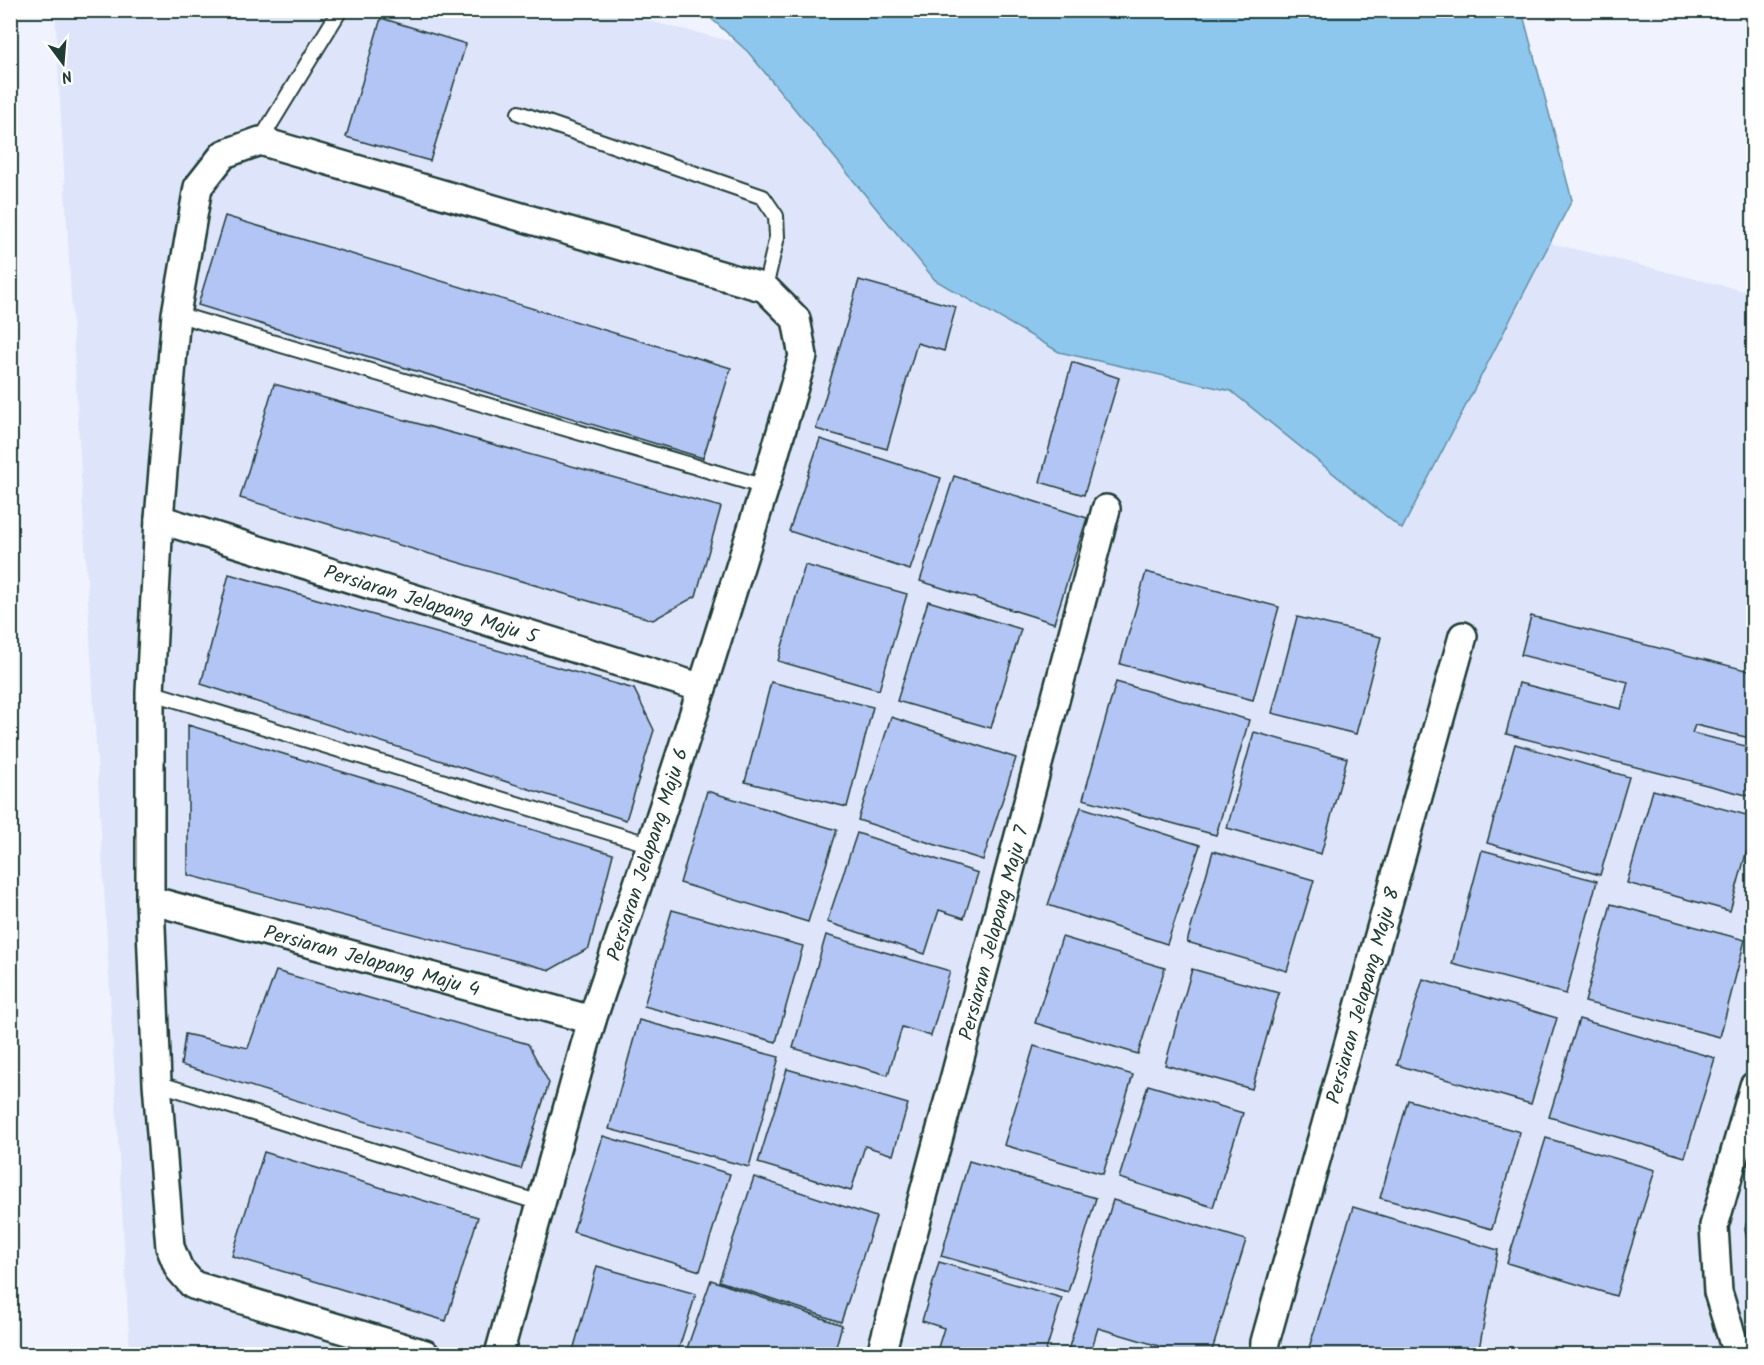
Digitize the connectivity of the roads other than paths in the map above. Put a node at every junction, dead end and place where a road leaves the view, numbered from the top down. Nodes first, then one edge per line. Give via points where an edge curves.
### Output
1 (340, 10) edge
2 (519, 113) dead end
3 (260, 141) junction
4 (765, 288) junction
5 (176, 315) junction
6 (765, 487) junction
7 (1106, 508) dead end
8 (159, 519) junction
9 (1463, 636) dead end
10 (702, 688) junction
11 (150, 692) junction
12 (651, 845) junction
13 (150, 900) junction
14 (592, 1020) junction
15 (157, 1083) junction
16 (1754, 1086) edge
17 (540, 1203) junction
18 (425, 1354) edge
19 (499, 1354) edge
20 (881, 1354) edge
21 (1264, 1354) edge
22 (1737, 1354) edge

1 - 3 lane
2 - 4 lane via 762,196 776,216 777,237
3 - 4 street
3 - 5 street via 224,154 198,187
4 - 6 street, Persiaran Jelapang Maju 6 via 796,319 803,357
5 - 6 lane
5 - 8 street
6 - 10 street, Persiaran Jelapang Maju 6
7 - 20 street, Persiaran Jelapang Maju 7
8 - 10 street, Persiaran Jelapang Maju 5
8 - 11 street
9 - 21 street, Persiaran Jelapang Maju 8
10 - 12 street, Persiaran Jelapang Maju 6
11 - 12 lane
11 - 13 street
12 - 14 street, Persiaran Jelapang Maju 6
13 - 14 street, Persiaran Jelapang Maju 4
13 - 15 street
14 - 17 street, Persiaran Jelapang Maju 6
15 - 17 lane
15 - 18 street via 170,1247 179,1269 193,1285
16 - 22 street via 1714,1226 1718,1292
17 - 19 street, Persiaran Jelapang Maju 6

